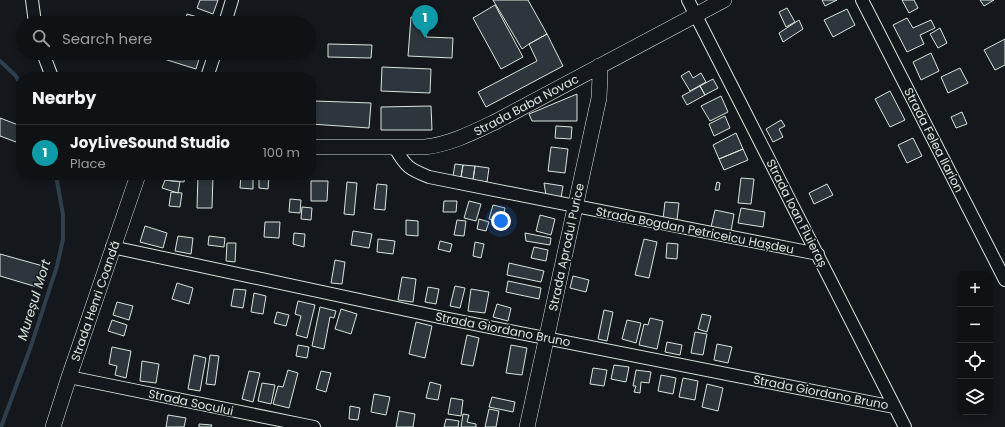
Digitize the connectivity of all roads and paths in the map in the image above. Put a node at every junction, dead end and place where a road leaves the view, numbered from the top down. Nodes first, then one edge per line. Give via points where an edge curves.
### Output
1 (32, 0) edge
2 (232, 0) edge
3 (688, 0) edge
4 (724, 0) edge
5 (862, 0) edge
6 (696, 15) junction
7 (34, 16) edge
8 (227, 16) edge
9 (46, 60) edge
10 (213, 60) edge
11 (599, 66) junction
12 (50, 72) edge
13 (209, 72) edge
14 (316, 147) edge
15 (395, 148) junction
16 (136, 180) edge
17 (575, 206) junction
18 (112, 247) junction
19 (818, 254) junction
20 (1005, 280) edge
21 (546, 338) junction
22 (69, 377) junction
23 (894, 407) junction
24 (53, 427) edge
25 (314, 427) edge
26 (527, 427) edge
27 (905, 427) edge

1 - 7 street
2 - 8 street
3 - 6 street, Strada Ioan Fluieraș
4 - 6 street, Strada Baba Novac
5 - 20 street, Strada Felea Ilarion
6 - 11 street, Strada Baba Novac
6 - 19 street, Strada Ioan Fluieraș
9 - 12 street
10 - 13 street
11 - 15 street, Strada Baba Novac via 457,140 425,147
11 - 17 street, Strada Aprodul Purice via 599,98
14 - 15 street, Strada Baba Novac
15 - 17 street, Strada Bogdan Petriceicu Hașdeu via 406,166 429,177
16 - 18 street, Strada Henri Coandă
17 - 19 street, Strada Bogdan Petriceicu Hașdeu
17 - 21 street, Strada Aprodul Purice
18 - 21 street, Strada Giordano Bruno
18 - 22 street, Strada Henri Coandă
19 - 23 street, Strada Ioan Fluieraș
21 - 23 street, Strada Giordano Bruno
21 - 26 street, Strada Aprodul Purice
22 - 24 street, Strada Henri Coandă
22 - 25 street, Strada Socului
23 - 27 street, Strada Ioan Fluieraș

